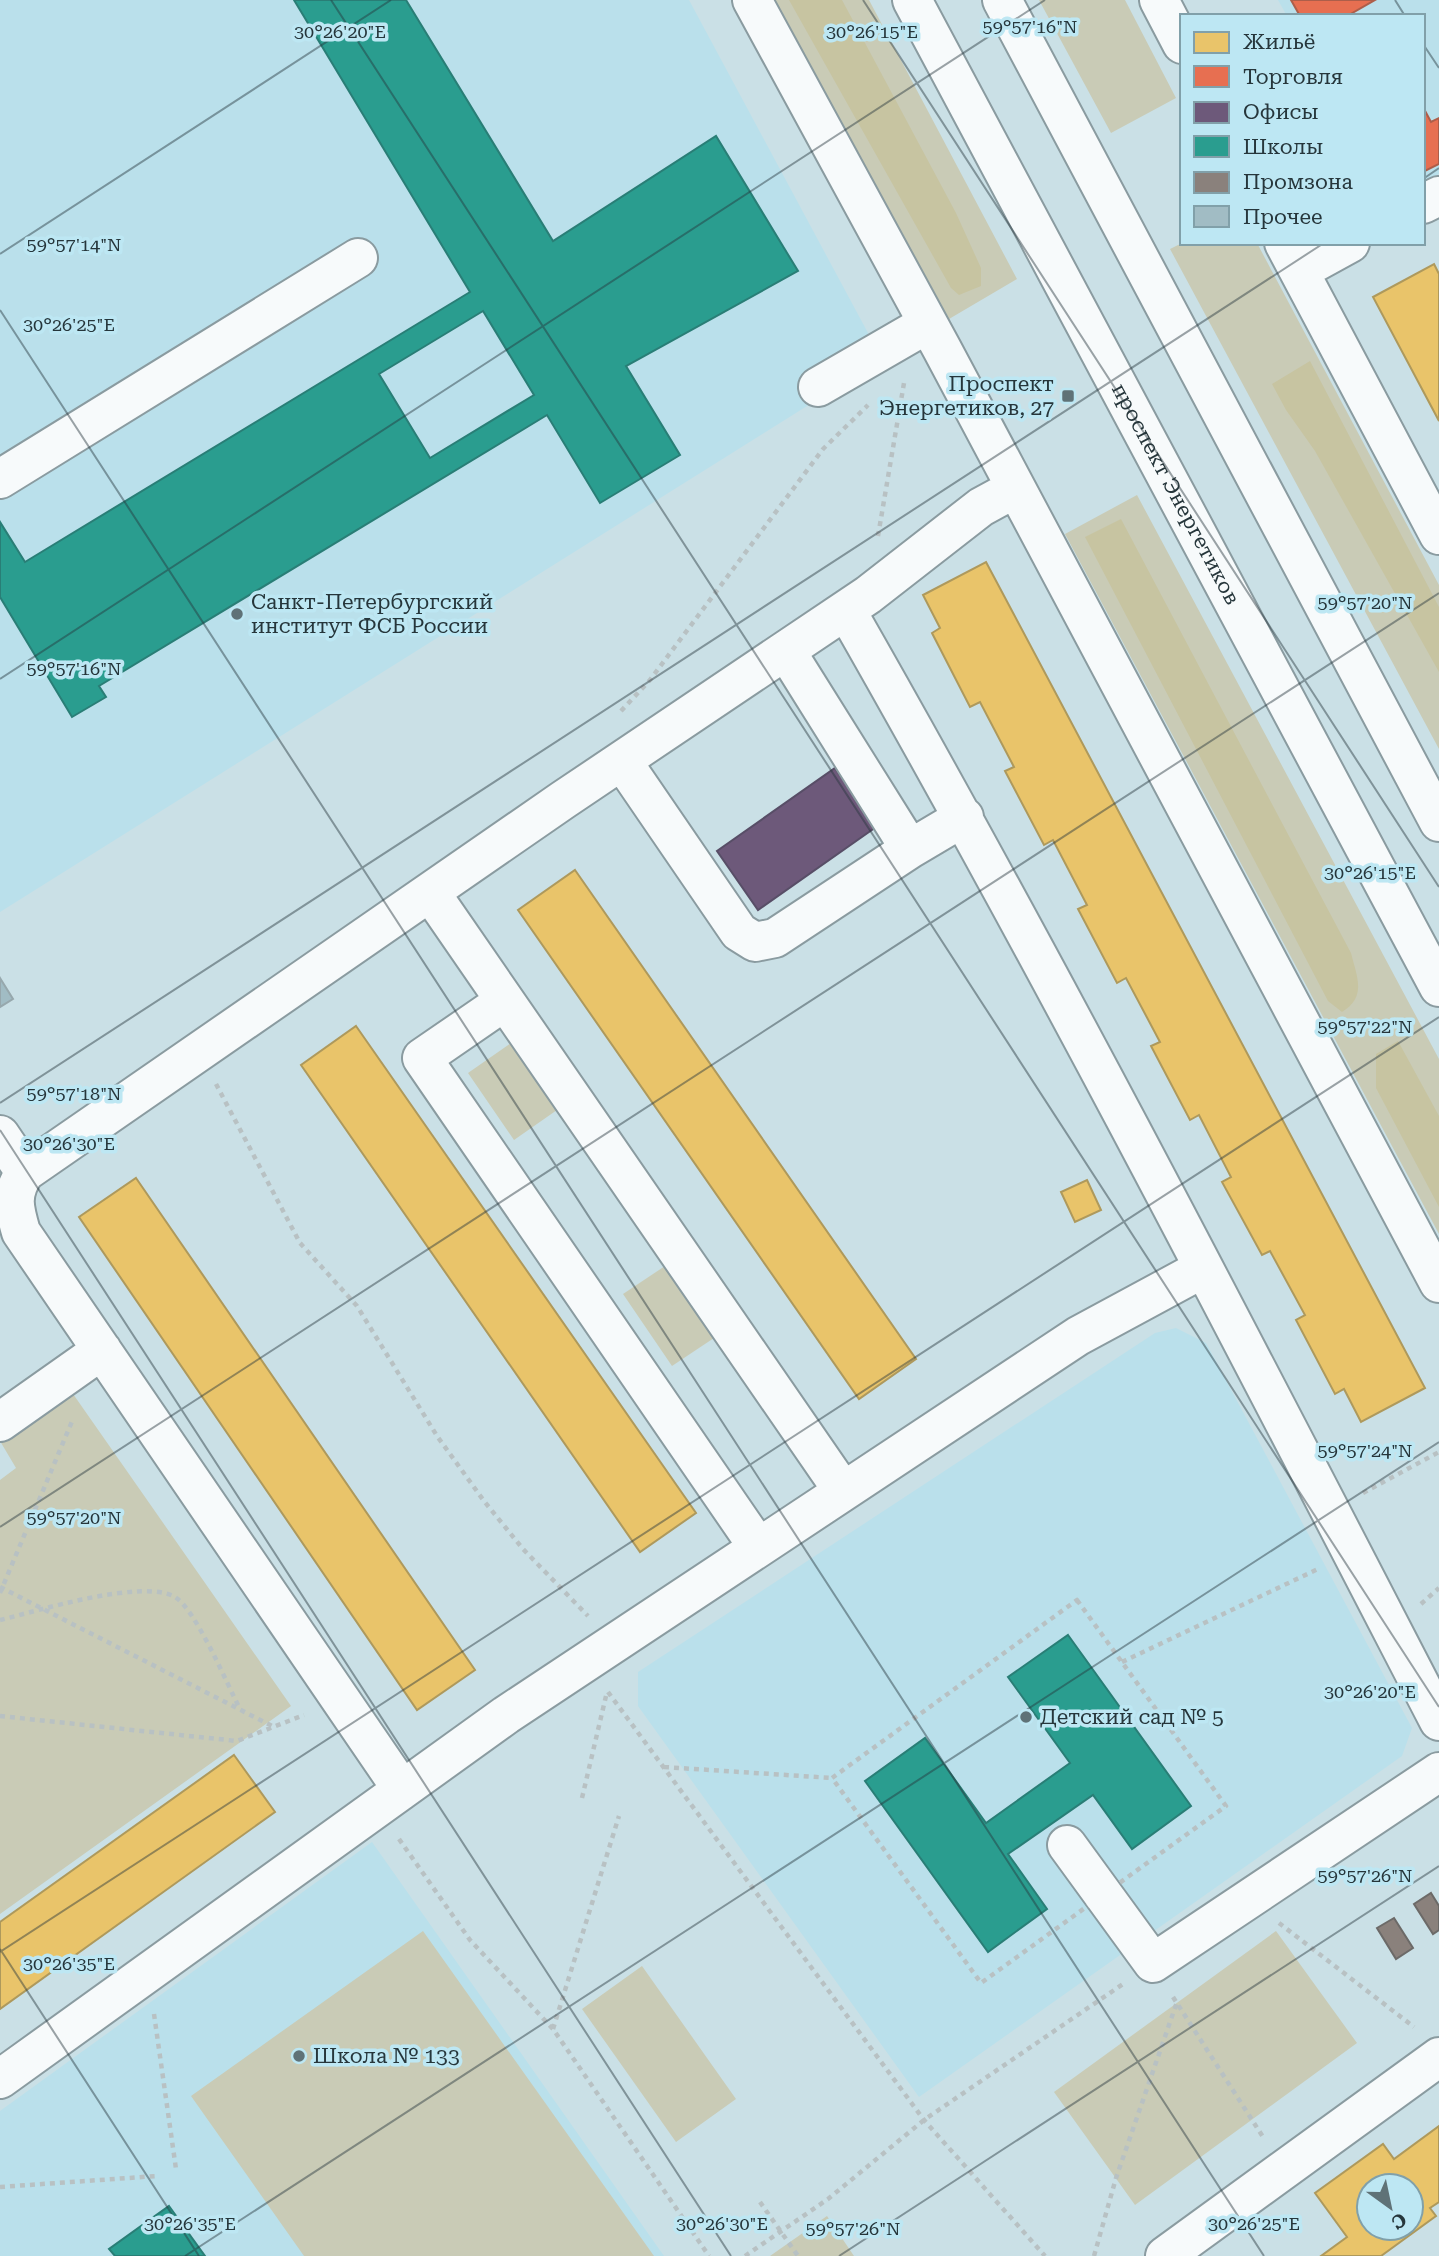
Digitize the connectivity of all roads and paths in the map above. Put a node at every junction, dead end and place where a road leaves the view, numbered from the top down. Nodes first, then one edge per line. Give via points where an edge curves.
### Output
1 (751, 0) edge
2 (912, 0) edge
3 (1002, 0) edge
4 (1159, 0) edge
5 (1180, 40) edge
6 (1342, 245) edge
7 (1291, 257) edge
8 (358, 258) dead end
9 (927, 324) junction
10 (904, 382) dead end
11 (818, 387) dead end
12 (869, 404) dead end
13 (0, 479) edge
14 (1016, 488) junction
15 (1439, 535) edge
16 (857, 602) junction
17 (786, 650) junction
18 (614, 720) dead end
19 (622, 761) junction
20 (964, 817) junction
21 (1439, 822) edge
22 (910, 849) junction
23 (430, 892) junction
24 (1439, 987) edge
25 (505, 1001) junction
26 (199, 1052) junction
27 (0, 1135) edge
28 (25, 1172) junction
29 (1202, 1269) junction
30 (1439, 1283) edge
31 (102, 1350) junction
32 (76, 1413) dead end
33 (0, 1422) edge
34 (1439, 1452) edge
35 (843, 1490) junction
36 (1332, 1509) junction
37 (758, 1547) junction
38 (1354, 1552) junction
39 (1, 1590) edge
40 (45, 1610) junction
41 (0, 1620) edge
42 (621, 1639) junction
43 (1122, 1662) junction
44 (607, 1691) junction
45 (340, 1699) junction
46 (240, 1709) junction
47 (0, 1716) edge
48 (1439, 1721) edge
49 (274, 1727) junction
50 (663, 1767) junction
51 (1439, 1772) edge
52 (832, 1777) junction
53 (389, 1797) junction
54 (582, 1798) dead end
55 (619, 1816) dead end
56 (1067, 1845) dead end
57 (1103, 1895) junction
58 (1248, 1899) junction
59 (1153, 1963) junction
60 (148, 1972) junction
61 (553, 2029) junction
62 (1428, 2044) edge
63 (0, 2079) edge
64 (924, 2120) junction
65 (1251, 2120) dead end
66 (176, 2169) dead end
67 (157, 2176) dead end
68 (0, 2187) edge
69 (760, 2202) dead end
70 (781, 2231) junction
71 (709, 2256) edge
72 (745, 2256) edge
73 (798, 2256) edge
74 (1045, 2256) edge
75 (1094, 2256) edge
76 (1165, 2256) edge

1 - 9 main road
2 - 24 main road, проспект Энергетиков
3 - 21 main road
4 - 5 main road
6 - 7 main road
7 - 15 main road
8 - 13 main road
9 - 11 main road
9 - 14 main road
10 - 16 path
12 - 18 path via 822,449 650,680
14 - 16 main road via 981,507
14 - 30 main road
16 - 17 main road
16 - 20 main road
17 - 19 main road
17 - 22 main road
19 - 22 main road via 739,932 755,942 775,938
19 - 23 main road
20 - 22 main road
20 - 29 main road
23 - 25 main road
23 - 26 main road
25 - 35 main road
25 - 37 main road via 422,1058
26 - 28 main road
26 - 42 path via 300,1243 358,1306 437,1436 523,1549 584,1613
27 - 28 main road
28 - 31 main road via 12,1202 21,1232
29 - 35 main road via 1078,1336
29 - 36 main road
31 - 33 main road
31 - 45 main road
32 - 39 path
34 - 36 path
35 - 37 main road
36 - 38 main road
37 - 42 main road
38 - 43 path
38 - 48 main road
39 - 40 path
40 - 41 path
40 - 46 path
40 - 46 path via 152,1589 175,1597 191,1613
42 - 44 path
42 - 53 main road
43 - 52 path via 1077,1600
43 - 57 path via 1226,1805
44 - 50 path
44 - 54 path
45 - 49 path
45 - 53 main road
46 - 49 path
47 - 49 path via 237,1741
50 - 52 path
50 - 64 path
51 - 58 main road
52 - 57 path via 981,1983
53 - 60 main road
53 - 61 path via 470,1940
55 - 61 path
56 - 57 main road
57 - 59 main road
58 - 59 main road
58 - 62 path
59 - 64 path
60 - 63 main road
60 - 66 path
61 - 71 path
62 - 76 main road
64 - 70 path via 828,2199
64 - 74 path
65 - 75 path via 1177,2003
67 - 68 path
69 - 70 path
70 - 72 path
70 - 73 path

